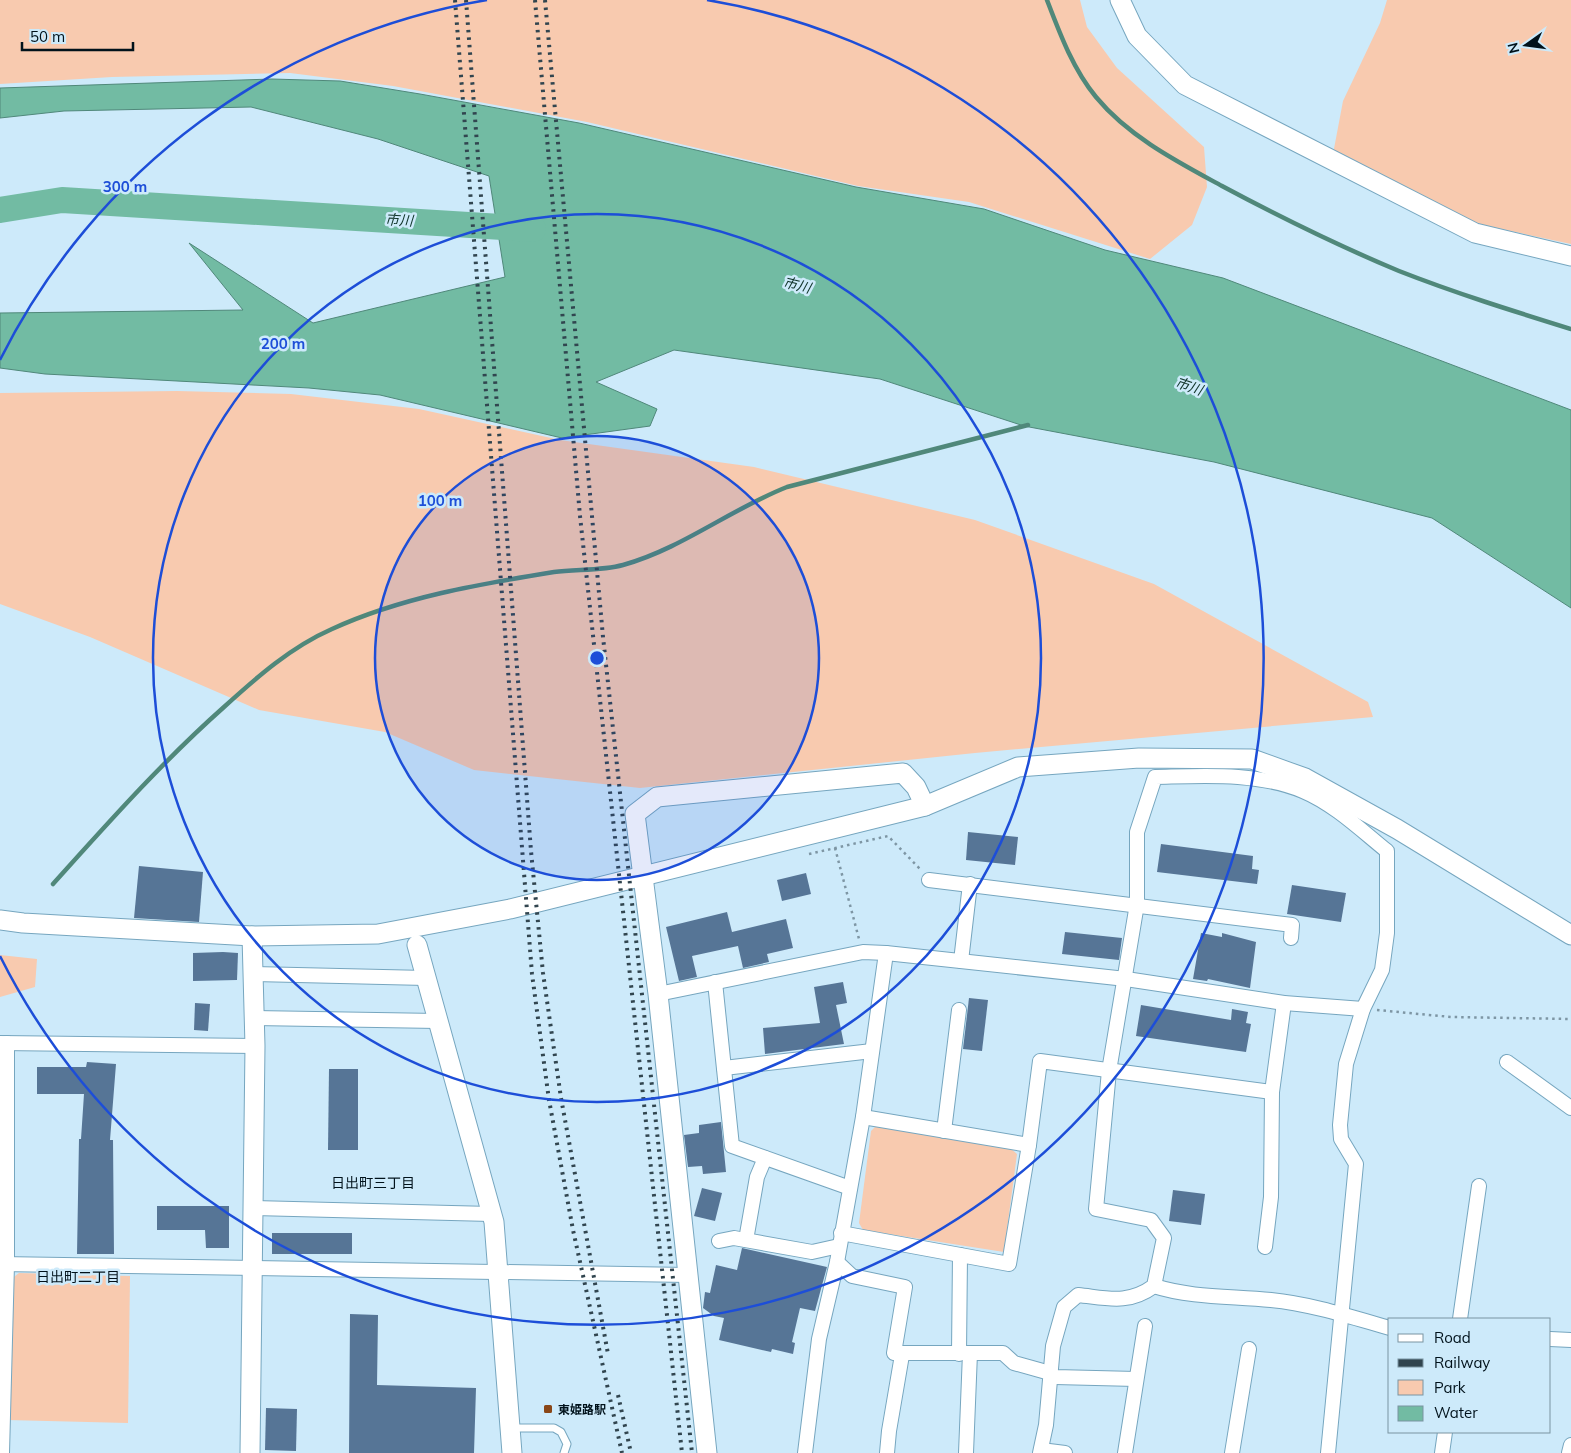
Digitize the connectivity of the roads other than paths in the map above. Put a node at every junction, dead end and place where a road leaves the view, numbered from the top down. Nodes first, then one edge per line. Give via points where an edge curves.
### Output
1 (1120, 0) edge
2 (1571, 256) edge
3 (1304, 785) junction
4 (924, 806) junction
5 (642, 877) junction
6 (929, 880) road end
7 (970, 884) junction
8 (1138, 904) junction
9 (0, 920) edge
10 (23, 923) junction
11 (0, 925) edge
12 (1571, 935) edge
13 (252, 936) junction
14 (1291, 938) dead end
15 (417, 945) dead end
16 (886, 953) junction
17 (961, 961) junction
18 (253, 974) junction
19 (426, 978) junction
20 (1126, 978) junction
21 (715, 982) junction
22 (658, 994) junction
23 (1284, 1002) junction
24 (1363, 1009) junction
25 (959, 1010) dead end
26 (254, 1018) junction
27 (438, 1021) junction
28 (4, 1043) edge
29 (255, 1046) junction
30 (872, 1051) junction
31 (1507, 1062) dead end
32 (724, 1068) junction
33 (1109, 1071) junction
34 (1272, 1092) junction
35 (1571, 1108) edge
36 (863, 1118) junction
37 (944, 1131) junction
38 (1029, 1145) junction
39 (765, 1158) junction
40 (1479, 1186) dead end
41 (850, 1188) junction
42 (253, 1208) junction
43 (491, 1214) junction
44 (840, 1239) junction
45 (746, 1240) junction
46 (719, 1241) dead end
47 (1264, 1247) dead end
48 (960, 1255) junction
49 (837, 1262) junction
50 (3, 1264) edge
51 (252, 1268) junction
52 (498, 1273) junction
53 (688, 1275) junction
54 (1154, 1286) junction
55 (1342, 1314) junction
56 (1460, 1318) edge
57 (1145, 1326) dead end
58 (1388, 1327) edge
59 (1551, 1339) edge
60 (1571, 1340) edge
61 (1249, 1349) dead end
62 (965, 1353) junction
63 (902, 1355) junction
64 (1, 1365) edge
65 (1050, 1373) junction
66 (1136, 1379) junction
67 (510, 1428) junction
68 (1445, 1433) edge
69 (1571, 1445) edge
70 (1040, 1451) edge
71 (2, 1453) edge
72 (250, 1453) edge
73 (512, 1453) edge
74 (564, 1453) edge
75 (707, 1453) edge
76 (805, 1453) edge
77 (888, 1453) edge
78 (966, 1453) edge
79 (1065, 1453) edge
80 (1125, 1453) edge
81 (1232, 1453) edge
82 (1328, 1453) edge
83 (1442, 1453) edge
84 (1569, 1453) edge

1 - 2 street via 1137,36 1185,85 1475,233
3 - 4 street via 1252,758 1130,759 1018,768
3 - 8 street via 1223,776 1155,778 1137,832
3 - 12 street via 1397,829
3 - 24 street via 1387,851 1387,933 1382,970
4 - 5 street
4 - 5 street via 916,787 904,773 656,797 635,814
5 - 13 street via 510,909 378,934
5 - 22 street
6 - 7 street
7 - 8 street
7 - 17 street
8 - 14 street via 1292,925
8 - 20 street
9 - 10 street
10 - 11 street
10 - 13 street
13 - 18 street
15 - 19 street
16 - 17 street
16 - 21 street via 863,952
16 - 30 street
17 - 20 street
18 - 19 street
18 - 26 street
19 - 27 street
20 - 23 street
20 - 33 street
21 - 22 street
21 - 32 street
22 - 53 street
23 - 24 street
23 - 34 street
24 - 55 street via 1346,1064 1340,1125 1341,1139 1356,1164
25 - 37 street
26 - 27 street
26 - 29 street
27 - 43 street
28 - 29 street
28 - 50 street
29 - 42 street
30 - 32 street
30 - 36 street
31 - 35 street
32 - 39 street via 732,1146
33 - 34 street
33 - 38 street via 1040,1061
33 - 54 street via 1096,1209 1151,1220 1164,1238
34 - 47 street via 1271,1197
36 - 37 street
36 - 41 street
37 - 38 street
38 - 48 street via 1009,1264
39 - 41 street
39 - 45 street via 757,1177
40 - 56 street
41 - 44 street
42 - 43 street
42 - 51 street
43 - 52 street
44 - 45 street via 812,1252
44 - 48 street
44 - 49 street
45 - 46 street
48 - 62 street
49 - 63 street via 852,1276 905,1287 894,1354
49 - 76 street via 819,1340
50 - 51 street
50 - 64 street
51 - 52 street
51 - 72 street
52 - 53 street
52 - 67 street
53 - 75 street
54 - 55 street via 1221,1298 1272,1300
54 - 65 street via 1125,1300 1078,1295 1064,1307 1053,1346
55 - 58 street
55 - 82 street
57 - 66 street
59 - 60 street
61 - 81 street
62 - 63 street
62 - 65 street via 1003,1353 1014,1364
62 - 78 street
63 - 77 street
64 - 71 street
65 - 66 street via 1055,1377
65 - 70 street via 1046,1424
66 - 80 street
67 - 73 street
67 - 74 lane via 554,1428 561,1432 567,1444
68 - 83 street
69 - 84 street
70 - 79 street

